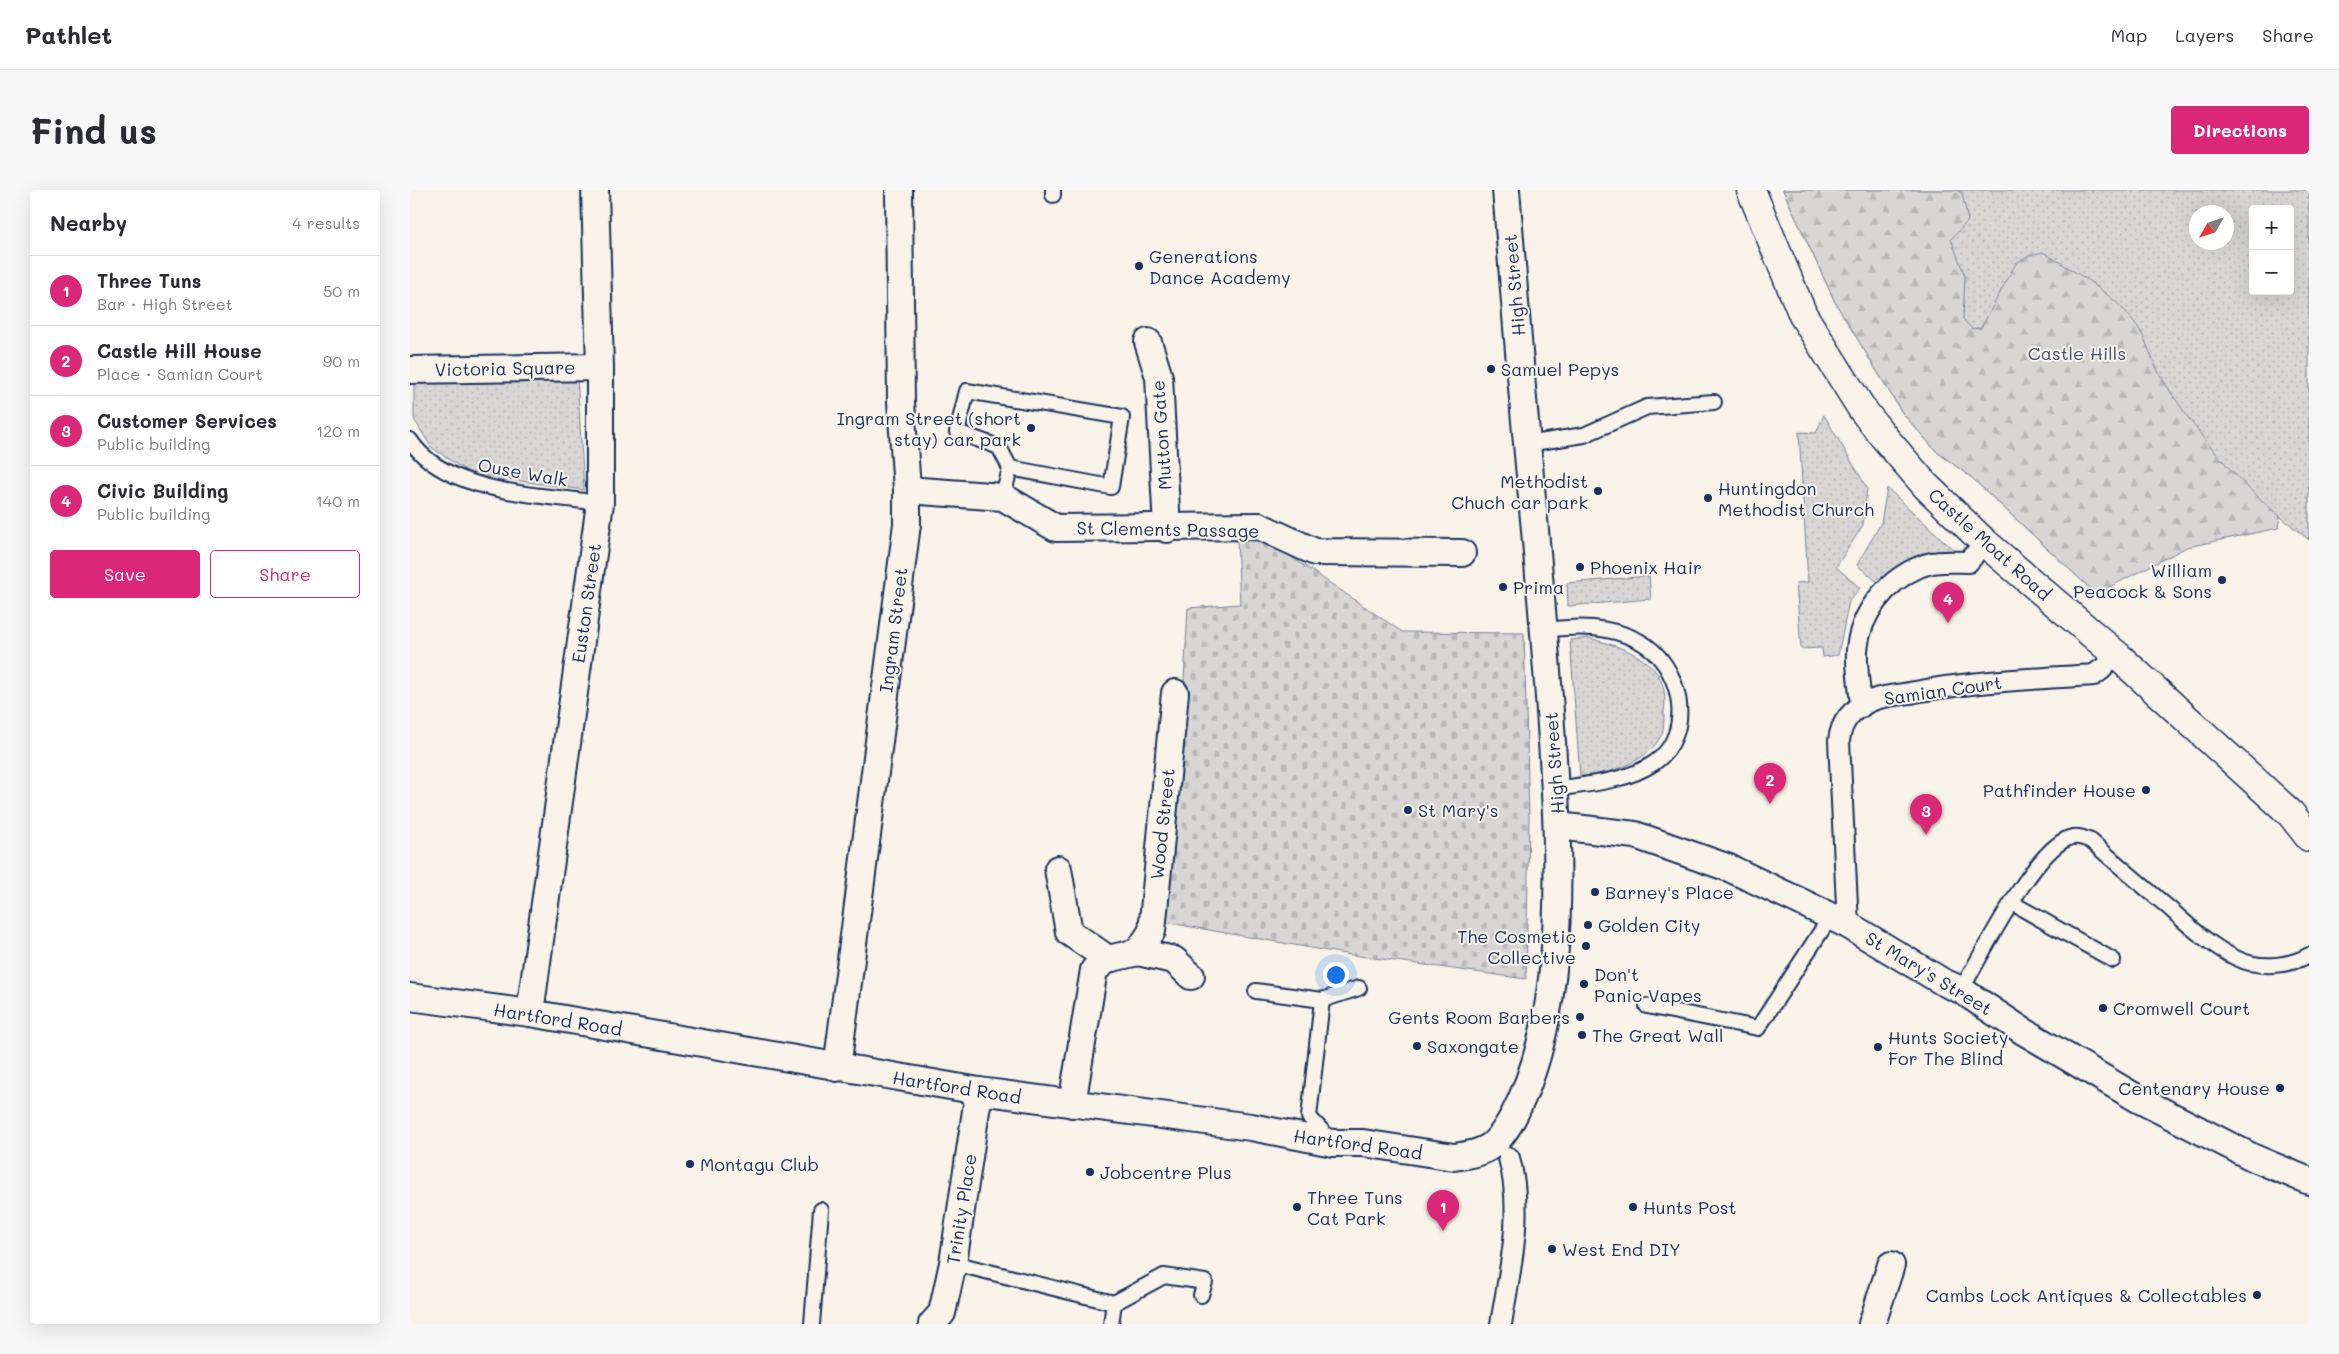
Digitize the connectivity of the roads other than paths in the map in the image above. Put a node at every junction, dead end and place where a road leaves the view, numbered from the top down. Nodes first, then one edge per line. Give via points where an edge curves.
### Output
1 (595, 190) edge
2 (899, 190) edge
3 (1506, 190) edge
4 (1751, 190) edge
5 (1148, 342) dead end
6 (600, 366) junction
7 (410, 370) edge
8 (1714, 402) dead end
9 (410, 440) edge
10 (1527, 444) junction
11 (1010, 468) junction
12 (908, 490) junction
13 (1003, 497) junction
14 (584, 501) dead end
15 (1167, 529) junction
16 (1462, 553) dead end
17 (1973, 556) dead end
18 (1545, 630) junction
19 (2102, 669) dead end
20 (1175, 693) dead end
21 (1861, 707) junction
22 (1555, 789) junction
23 (1558, 826) junction
24 (2309, 837) edge
25 (1058, 869) dead end
26 (2012, 903) junction
27 (1840, 920) junction
28 (1138, 952) junction
29 (2309, 956) edge
30 (1108, 959) junction
31 (2113, 960) dead end
32 (1190, 976) dead end
33 (1359, 988) dead end
34 (1961, 990) junction
35 (1256, 991) dead end
36 (410, 997) edge
37 (1322, 1000) junction
38 (1646, 1006) dead end
39 (530, 1013) junction
40 (837, 1068) junction
41 (979, 1091) junction
42 (1072, 1104) junction
43 (1334, 1143) junction
44 (1505, 1147) junction
45 (2309, 1181) edge
46 (821, 1210) dead end
47 (953, 1263) junction
48 (1891, 1265) dead end
49 (1201, 1295) dead end
50 (1114, 1303) junction
51 (812, 1324) edge
52 (932, 1324) edge
53 (1111, 1324) edge
54 (1501, 1324) edge
55 (1872, 1324) edge

1 - 6 street, Euston Street
2 - 12 street, Ingram Street via 901,402
3 - 10 street, High Street
4 - 24 main road, Castle Moat Road via 1803,315 1862,409 1926,486 1984,542 2127,663 2291,814
5 - 15 street, Mutton Gate via 1159,377
6 - 7 street, Victoria Square
6 - 39 street, Euston Street via 600,503
8 - 10 lane via 1647,406 1584,435
9 - 14 lane, Ouse Walk via 419,454 464,481
10 - 18 street, High Street
11 - 11 lane via 999,447 957,432 967,391 1122,417 1111,487
11 - 13 lane
12 - 13 street, St Clements Passage
12 - 40 street, Ingram Street via 907,524
13 - 15 street, St Clements Passage via 1056,528
15 - 16 street, St Clements Passage via 1259,526 1314,552
17 - 21 street via 1968,562 1939,562 1918,567 1892,584 1877,600 1863,623 1857,650
18 - 22 street, High Street
18 - 22 lane via 1582,626 1620,633 1640,642 1658,654 1670,670 1680,715 1676,737 1667,752 1637,773
19 - 21 street, Samian Court via 2094,674 1954,684 1874,700
20 - 28 street, Wood Street via 1152,931
21 - 27 street, Samian Court via 1840,728
22 - 23 street, High Street
23 - 27 street, St Mary's Street via 1635,835 1729,868
23 - 44 street, High Street via 1555,938 1546,1016 1538,1054
25 - 30 street via 1069,932
26 - 29 lane via 2024,881 2054,848 2069,838 2082,837 2091,841 2200,935 2236,959 2280,966
26 - 31 lane
26 - 34 lane
27 - 34 street, St Mary's Street
27 - 38 lane via 1758,1028
28 - 30 street
28 - 32 street via 1174,960
30 - 42 street via 1094,970
33 - 37 lane
34 - 45 street, St Mary's Street via 2140,1100 2254,1158
35 - 37 lane
36 - 39 street, Hartford Road
37 - 43 lane via 1309,1117
39 - 40 street, Hartford Road
40 - 41 street, Hartford Road
41 - 42 street, Hartford Road
41 - 47 street, Trinity Place
42 - 43 street, Hartford Road via 1251,1127
43 - 44 street, Hartford Road via 1363,1143 1454,1157 1492,1145
44 - 54 street via 1514,1176 1516,1211
46 - 51 lane
47 - 50 lane
47 - 52 street, Trinity Place via 942,1313
48 - 55 street
49 - 50 lane via 1205,1282 1164,1276
50 - 53 lane

